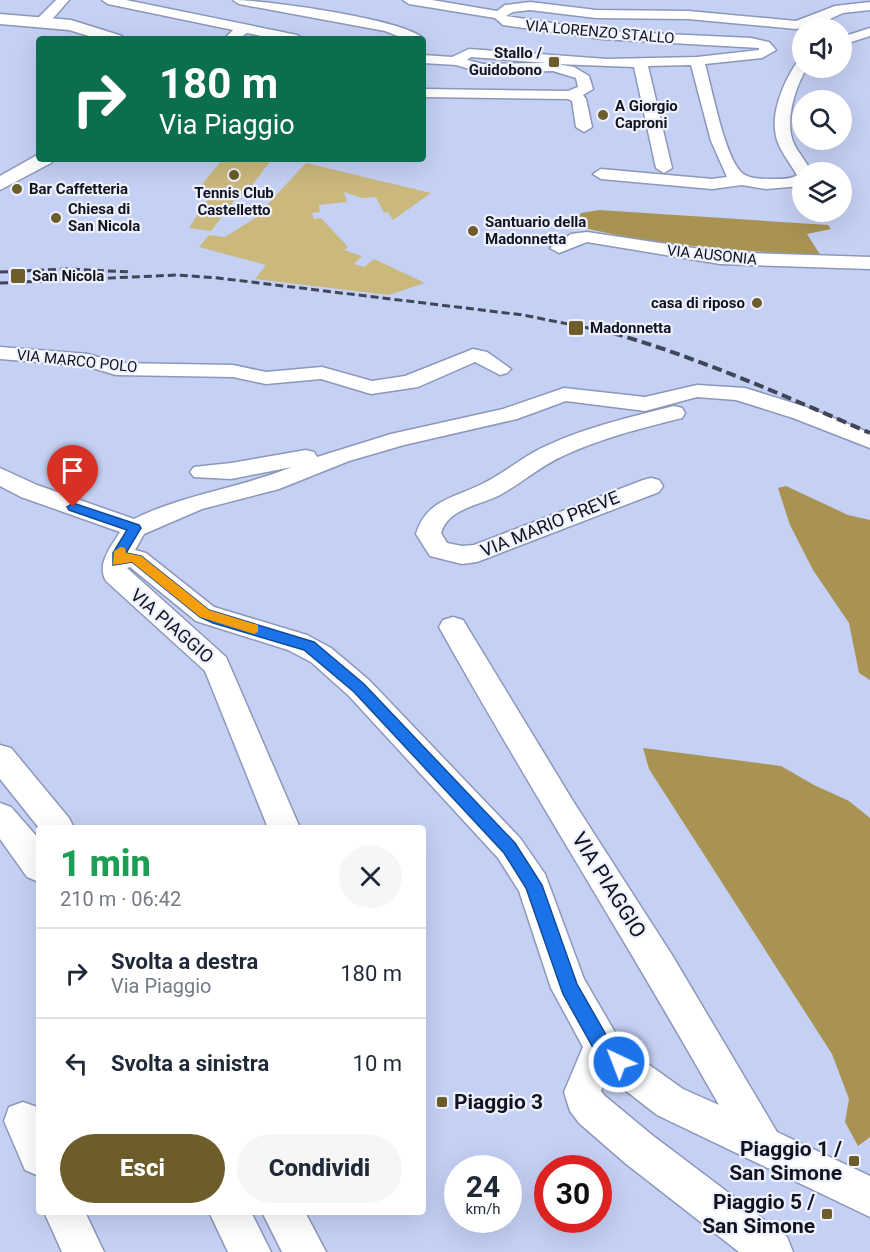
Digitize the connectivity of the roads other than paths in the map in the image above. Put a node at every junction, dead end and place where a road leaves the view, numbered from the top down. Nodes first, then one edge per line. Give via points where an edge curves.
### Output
1 (63, 0) edge
2 (108, 0) edge
3 (239, 0) edge
4 (409, 0) edge
5 (870, 6) edge
6 (499, 15) junction
7 (0, 19) edge
8 (202, 19) junction
9 (44, 20) junction
10 (245, 29) junction
11 (870, 32) edge
12 (109, 36) edge
13 (222, 36) edge
14 (234, 36) edge
15 (281, 36) edge
16 (409, 36) edge
17 (852, 38) edge
18 (426, 45) edge
19 (426, 59) edge
20 (453, 61) junction
21 (698, 61) junction
22 (640, 62) junction
23 (792, 78) edge
24 (426, 93) edge
25 (577, 93) junction
26 (584, 127) dead end
27 (40, 162) edge
28 (797, 162) edge
29 (664, 168) dead end
30 (602, 174) dead end
31 (743, 180) junction
32 (792, 183) edge
33 (0, 184) edge
34 (559, 248) dead end
35 (870, 263) edge
36 (0, 353) edge
37 (500, 369) dead end
38 (718, 394) junction
39 (870, 441) edge
40 (316, 464) junction
41 (202, 472) dead end
42 (0, 476) edge
43 (651, 486) dead end
44 (135, 528) junction
45 (118, 562) junction
46 (453, 627) dead end
47 (0, 757) edge
48 (0, 817) edge
49 (56, 825) edge
50 (284, 825) edge
51 (36, 863) edge
52 (603, 1047) junction
53 (23, 1121) dead end
54 (762, 1144) junction
55 (36, 1149) edge
56 (870, 1197) edge
57 (65, 1215) edge
58 (231, 1215) edge
59 (284, 1215) edge
60 (82, 1252) edge
61 (250, 1252) edge
62 (305, 1252) edge
63 (772, 1252) edge

1 - 9 street
2 - 8 street
3 - 16 street via 388,28
4 - 6 street
5 - 6 street, VIA LORENZO STALLO via 840,9 793,26 688,15 596,14 530,6 510,8
6 - 21 street, VIA LORENZO STALLO via 511,24 593,34 751,42 768,49 758,55
7 - 9 street
8 - 10 street
8 - 13 street via 195,24
9 - 12 street
10 - 14 street
10 - 15 street
11 - 17 street
18 - 20 street
19 - 20 street
20 - 22 street, VIA LORENZO STALLO via 472,52 577,62
20 - 25 street via 473,66 567,69 582,76 587,86
21 - 22 street, VIA LORENZO STALLO
21 - 31 street via 727,168
22 - 29 street, VIA LORENZO STALLO
23 - 28 street via 785,141
24 - 25 street
25 - 26 street
27 - 33 street
30 - 31 street via 712,184
31 - 32 street
34 - 35 street, VIA AUSONIA via 587,237 720,258
36 - 37 street, VIA MARCO POLO via 88,360 116,369 233,371 266,378 322,373 371,388 406,383 473,355
38 - 39 street, VIA MARIO PREVE via 742,394
38 - 40 street, VIA MARIO PREVE via 697,391 645,404 564,394 509,414 399,439
38 - 43 street, VIA MARIO PREVE via 712,400 539,458 492,489 442,510 428,534 439,550 472,555
40 - 41 street, VIA MARIO PREVE via 308,457 231,471
40 - 44 street, VIA MARIO PREVE via 271,484 164,513
42 - 44 street via 29,491
44 - 45 street
45 - 50 street, VIA PIAGGIO via 114,569 117,578 216,665
45 - 52 street, VIA PIAGGIO via 129,557 137,559 205,614 309,646 359,688 509,848 533,885 569,988
46 - 54 street, VIA PIAGGIO via 660,967
47 - 49 street
48 - 51 street
52 - 54 street, VIA PIAGGIO via 670,1102
52 - 63 street via 584,1086 583,1098 590,1107
53 - 55 street
54 - 56 street, VIA PIAGGIO
57 - 60 street
58 - 61 street
59 - 62 street

